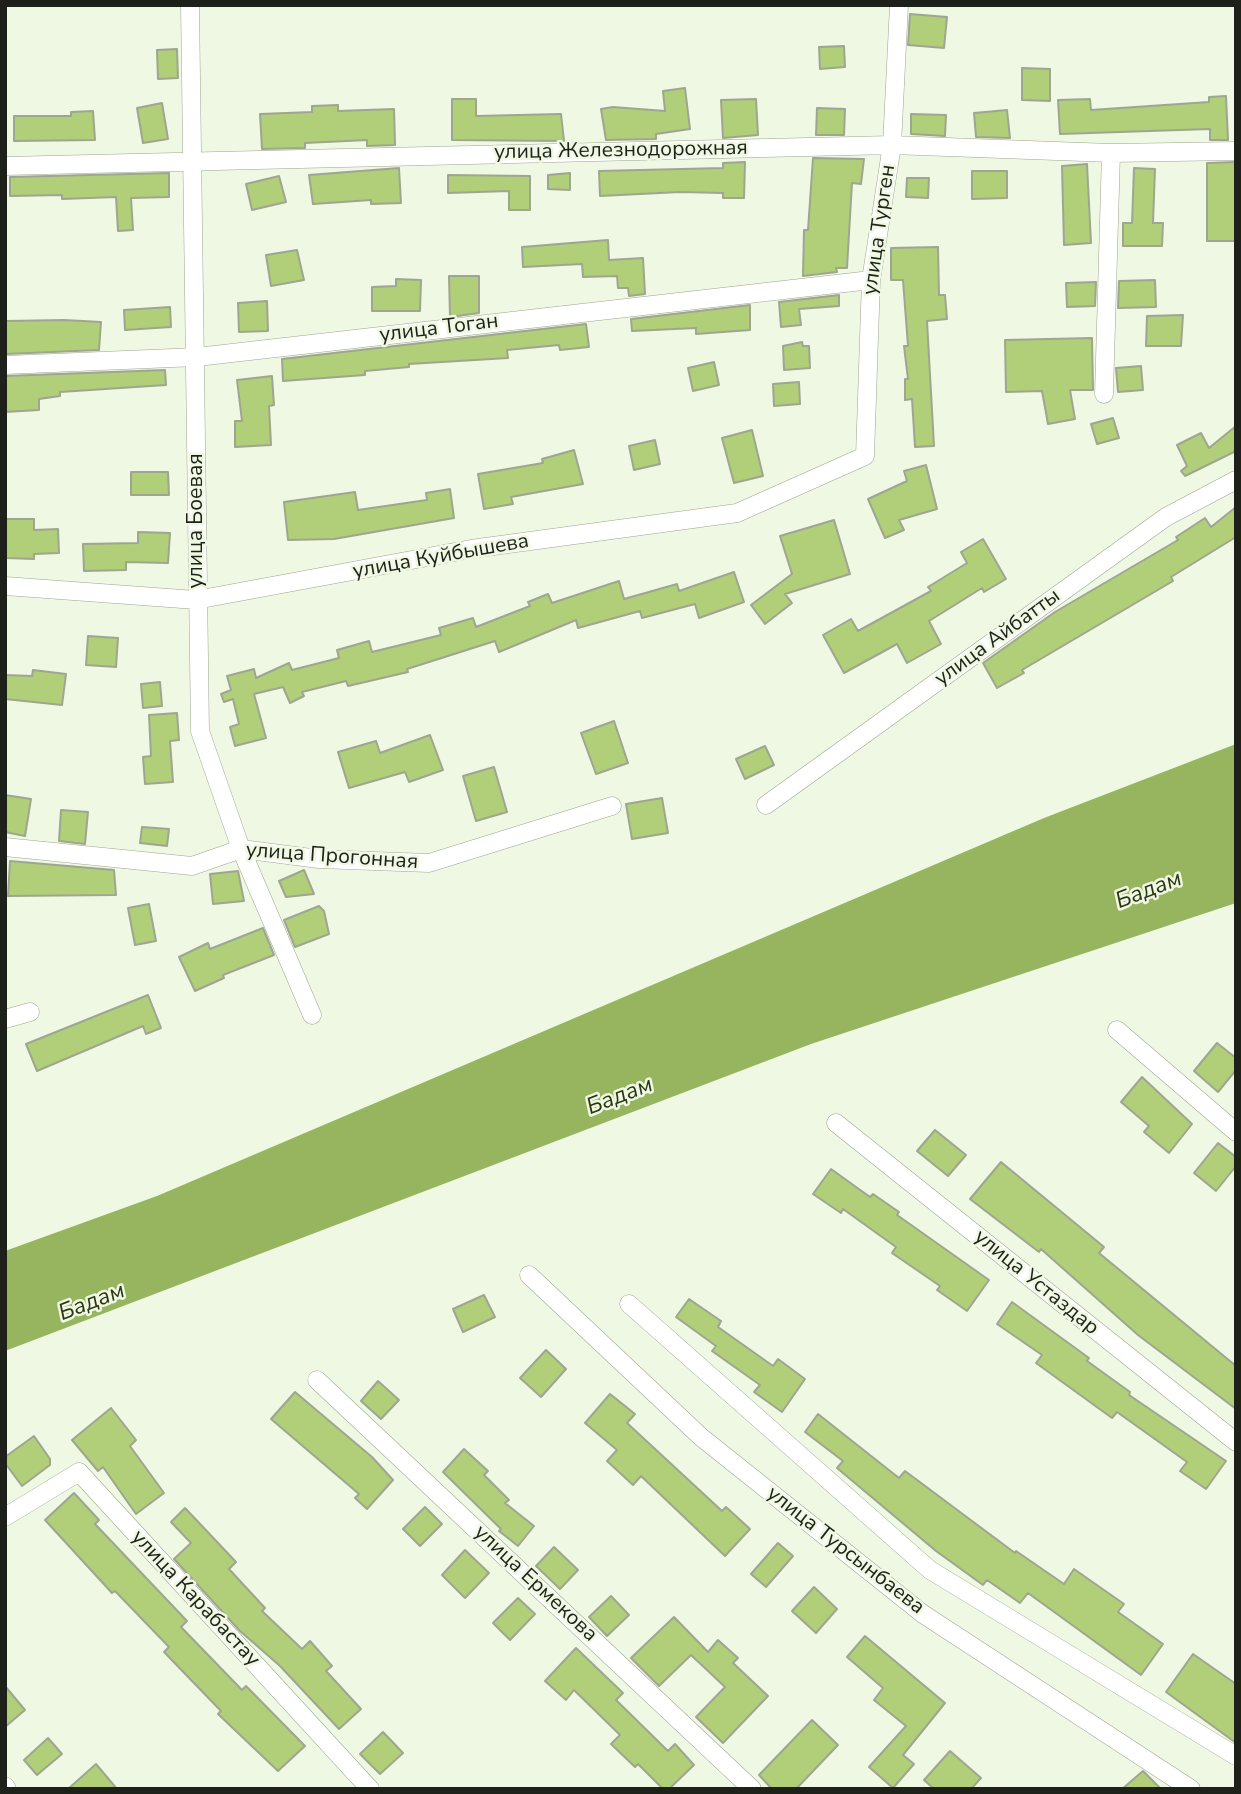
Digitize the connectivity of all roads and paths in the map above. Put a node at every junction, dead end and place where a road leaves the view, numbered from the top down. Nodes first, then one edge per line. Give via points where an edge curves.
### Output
1 (190, 5) edge
2 (899, 5) edge
3 (892, 145) junction
4 (1236, 152) edge
5 (1111, 153) junction
6 (193, 162) junction
7 (5, 166) edge
8 (871, 280) junction
9 (197, 357) junction
10 (5, 365) edge
11 (1104, 394) dead end
12 (865, 456) joint
13 (1236, 480) edge
14 (5, 586) edge
15 (196, 600) junction
16 (766, 805) dead end
17 (612, 806) dead end
18 (5, 847) edge
19 (242, 849) junction
20 (30, 1012) dead end
21 (312, 1015) dead end
22 (5, 1019) edge
23 (1117, 1030) dead end
24 (836, 1123) dead end
25 (1236, 1132) edge
26 (529, 1275) dead end
27 (629, 1304) dead end
28 (317, 1380) dead end
29 (1236, 1442) edge
30 (5, 1517) edge
31 (1236, 1756) edge
32 (370, 1789) edge
33 (752, 1789) edge
34 (1191, 1789) edge

1 - 6 street, улица Боевая
2 - 3 street, улица Турген
3 - 5 street, улица Железнодорожная
3 - 6 street, улица Железнодорожная
3 - 8 street, улица Турген
4 - 5 street, улица Железнодорожная
5 - 11 street
6 - 7 street, улица Железнодорожная
6 - 9 street, улица Боевая
8 - 9 street, улица Тоган
8 - 12 street, улица Турген
9 - 10 street, улица Тоган
9 - 15 street, улица Боевая
12 - 15 street, улица Куйбышева via 737,513 471,550
13 - 16 street, улица Айбатты via 1166,517
14 - 15 street, улица Куйбышева
15 - 19 street, улица Боевая via 200,731
17 - 19 street, улица Прогонная via 429,863 319,859
18 - 19 street, улица Прогонная via 192,866
19 - 21 street, улица Боевая
20 - 22 street
23 - 25 street
24 - 29 street, улица Устаздар
26 - 34 street, улица Турсынбаева via 701,1437 923,1614
27 - 31 street, улица Турсынбаева via 930,1570
28 - 33 street, улица Ермекова
30 - 32 street, улица Карабастау via 79,1472

